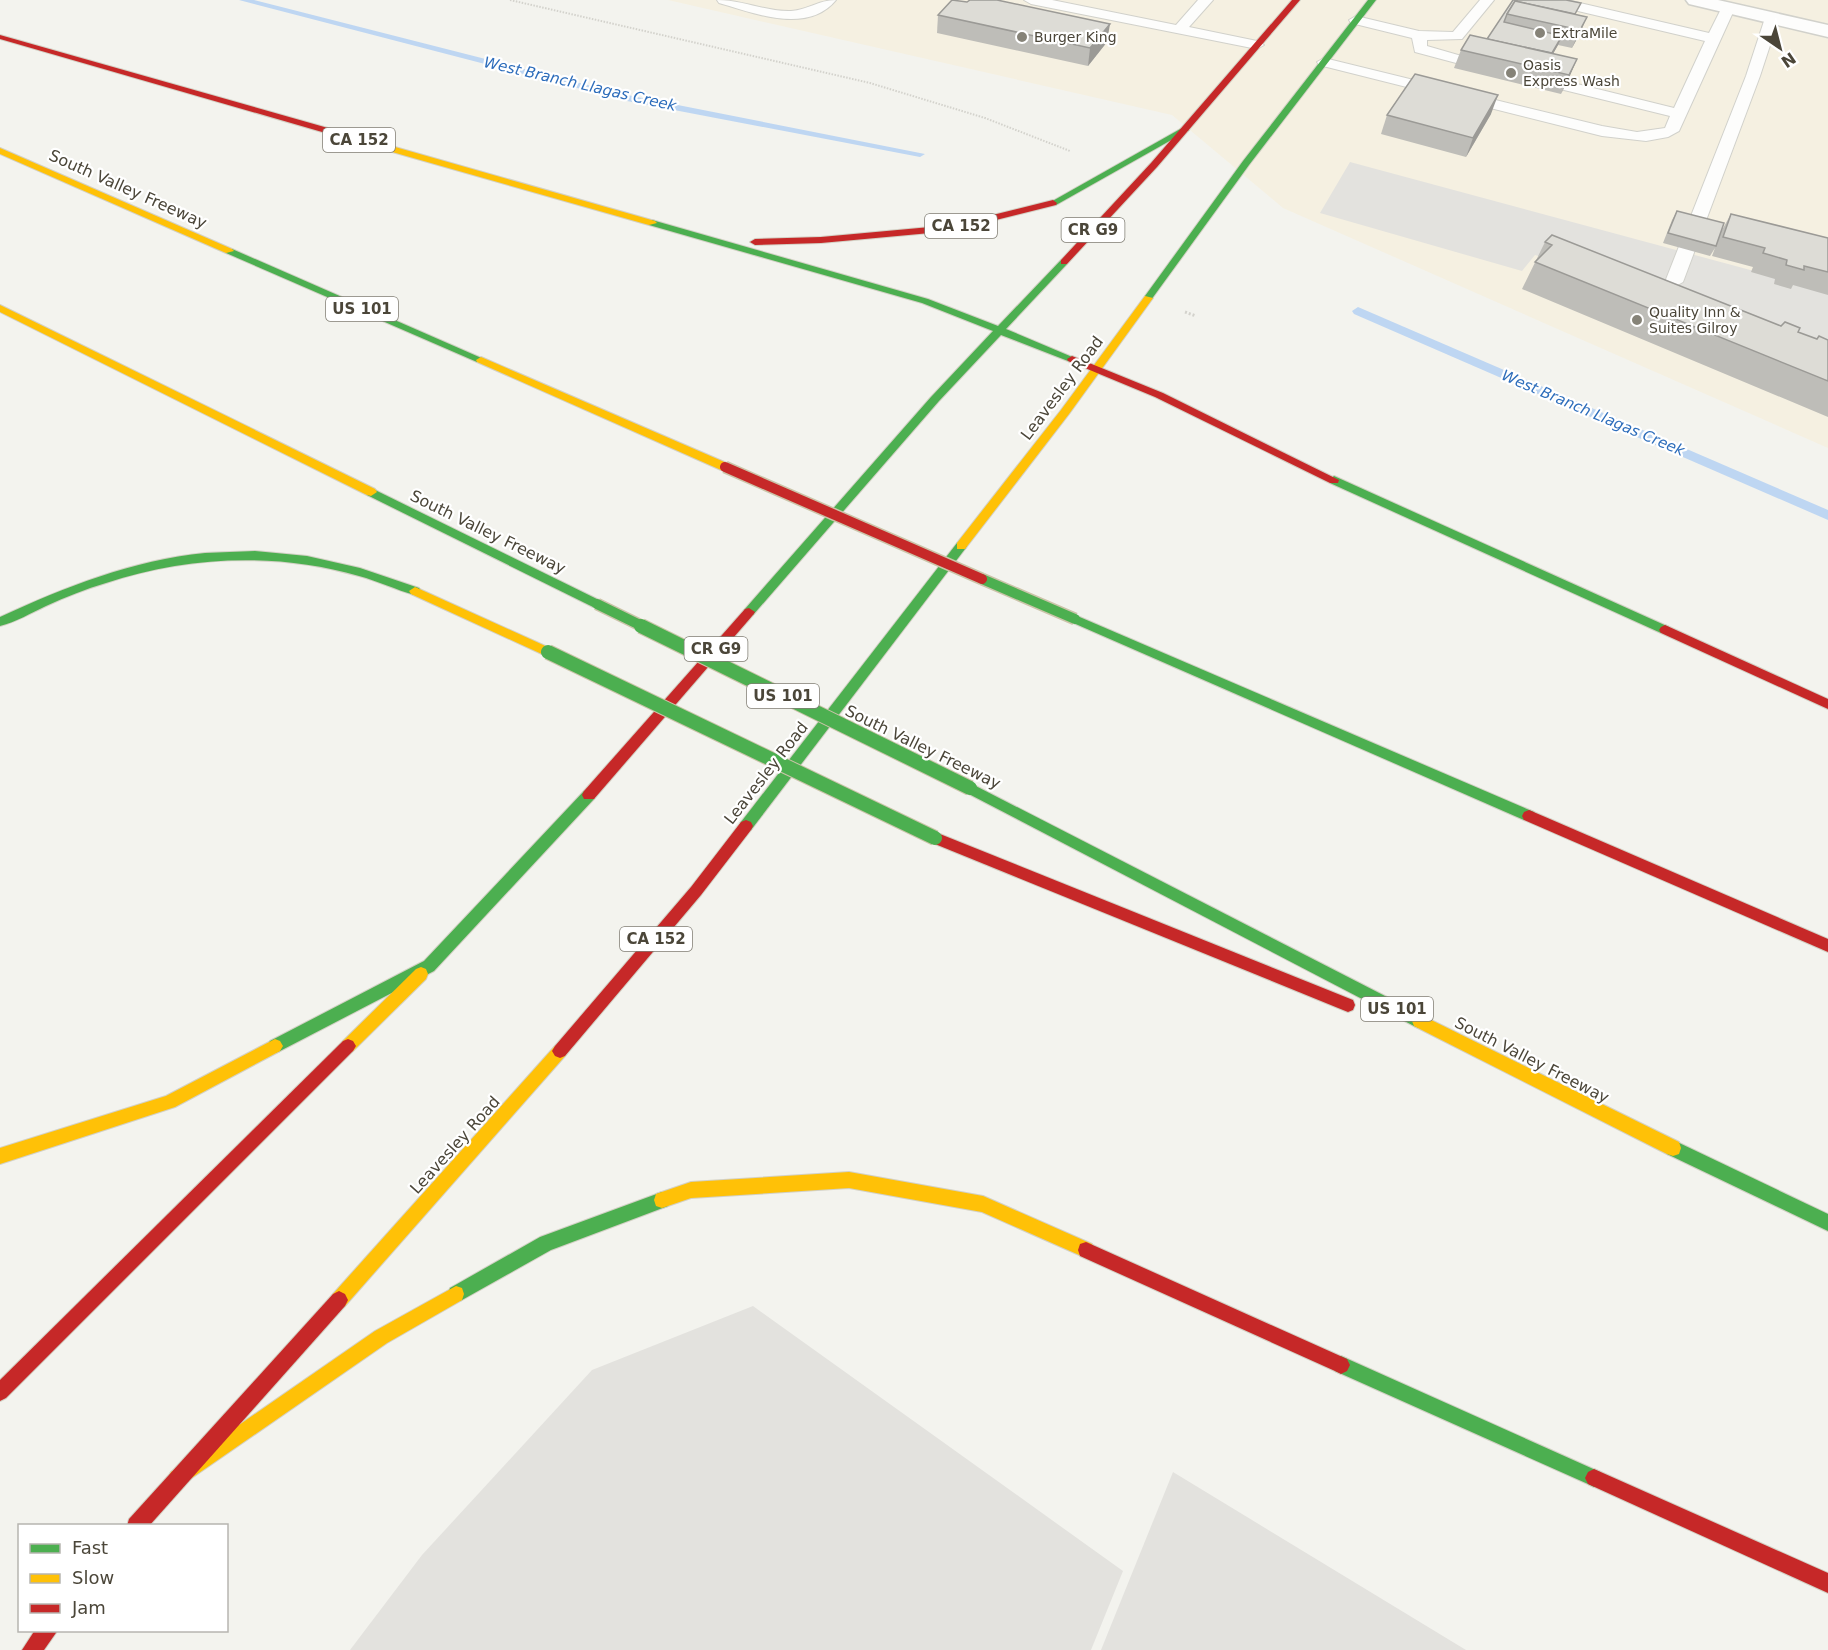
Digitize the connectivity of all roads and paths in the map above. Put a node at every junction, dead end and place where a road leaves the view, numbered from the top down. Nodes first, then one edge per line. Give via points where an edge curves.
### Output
1 (510, 0) edge
2 (724, 0) edge
3 (829, 0) edge
4 (1031, 0) edge
5 (1206, 0) edge
6 (1296, 0) edge
7 (1372, 0) edge
8 (1487, 0) edge
9 (1549, 0) edge
10 (1695, 0) edge
11 (1728, 8) junction
12 (1772, 18) junction
13 (1356, 20) junction
14 (1180, 29) junction
15 (1828, 31) edge
16 (1419, 35) junction
17 (0, 37) edge
18 (1714, 39) junction
19 (1257, 45) junction
20 (1460, 60) edge
21 (1324, 62) junction
22 (1565, 86) edge
23 (1679, 114) junction
24 (1185, 130) junction
25 (0, 151) edge
26 (1112, 170) junction
27 (717, 242) junction
28 (1674, 282) edge
29 (1147, 300) junction
30 (0, 308) edge
31 (1196, 316) dead end
32 (1000, 329) junction
33 (1098, 368) junction
34 (0, 622) edge
35 (1828, 704) edge
36 (1828, 946) edge
37 (429, 966) junction
38 (1366, 1012) dead end
39 (1388, 1021) dead end
40 (1532, 1079) junction
41 (0, 1156) edge
42 (1828, 1223) edge
43 (0, 1392) edge
44 (177, 1478) junction
45 (138, 1524) edge
46 (1828, 1583) edge
47 (46, 1632) edge
48 (32, 1650) edge

1 - 26 path via 870,83 1035,136
2 - 3 lane via 787,17 821,7
4 - 14 lane
5 - 14 lane
6 - 19 main road, CA 152
7 - 13 main road, Leavesley Road / CA 152
8 - 16 lane via 1457,36
9 - 18 lane
10 - 11 street
11 - 12 street
11 - 18 lane
12 - 15 street
12 - 28 lane
13 - 16 lane
13 - 21 main road, Leavesley Road / CA 152
14 - 19 lane
16 - 20 lane via 1420,50
17 - 27 main road, CA 152
18 - 23 lane
19 - 24 main road, CA 152
21 - 23 lane via 1636,136 1660,136 1671,131
21 - 29 main road, Leavesley Road / CA 152
22 - 23 lane
24 - 26 main road, CA 152
24 - 32 main road, CR G9
25 - 36 main road, South Valley Freeway / US 101, bridge
26 - 27 main road, CA 152 via 1050,204 952,228 822,240
27 - 32 main road via 908,296
29 - 31 path
29 - 33 main road, Leavesley Road / CA 152
30 - 40 main road, South Valley Freeway / US 101, bridge via 970,788
32 - 33 main road
32 - 37 main road, CR G9 via 556,833
33 - 35 main road via 1337,482
33 - 44 main road, Leavesley Road / CA 152 via 765,802 616,988
34 - 38 main road, bridge via 45,598 120,571 194,556 266,554 330,563 388,581 548,652 935,838
37 - 41 main road via 169,1102
37 - 43 main road, CR G9
39 - 40 main road
40 - 42 main road, South Valley Freeway / US 101
44 - 45 main road, Leavesley Road / CA 152
44 - 46 main road via 381,1337 546,1243 691,1190 849,1180 982,1204
47 - 48 main road

